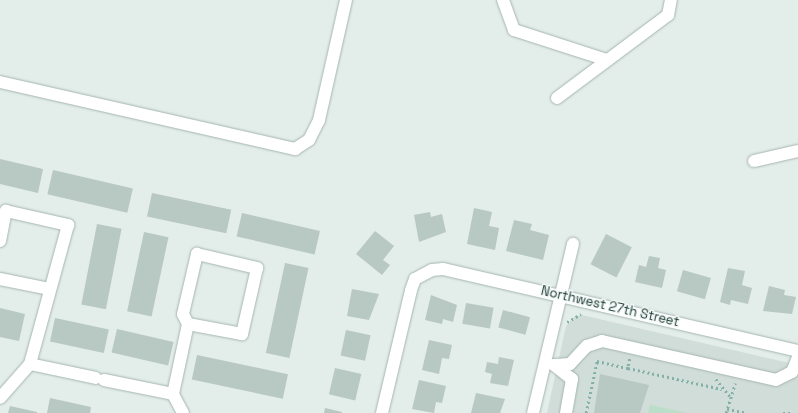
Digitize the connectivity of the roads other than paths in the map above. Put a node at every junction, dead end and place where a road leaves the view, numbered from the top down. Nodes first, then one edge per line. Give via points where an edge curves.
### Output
1 (346, 0) edge
2 (503, 0) edge
3 (671, 0) edge
4 (607, 60) junction
5 (0, 82) edge
6 (557, 98) dead end
7 (798, 151) edge
8 (754, 160) dead end
9 (0, 241) edge
10 (573, 244) dead end
11 (0, 279) edge
12 (49, 289) junction
13 (560, 296) junction
14 (188, 324) junction
15 (798, 350) edge
16 (798, 357) edge
17 (30, 364) junction
18 (550, 364) junction
19 (173, 394) junction
20 (0, 398) edge
21 (184, 413) edge
22 (382, 413) edge
23 (533, 413) edge
24 (566, 413) edge

1 - 5 street via 319,120 309,140 295,149
2 - 4 street via 514,30
3 - 4 street via 668,15
4 - 6 street
7 - 8 street
9 - 12 street via 6,212 68,225 57,273
10 - 13 street
11 - 12 street
12 - 17 street
13 - 15 street, Northwest 27th Street
13 - 18 street
13 - 22 street, Northwest 27th Street via 443,269 422,273 410,290
14 - 14 street via 242,334 257,268 197,254 183,314
14 - 19 street
16 - 18 street via 792,372 776,380 602,341 587,346 570,364
17 - 19 street
17 - 20 street
18 - 23 street
18 - 24 street via 572,379
19 - 21 street

